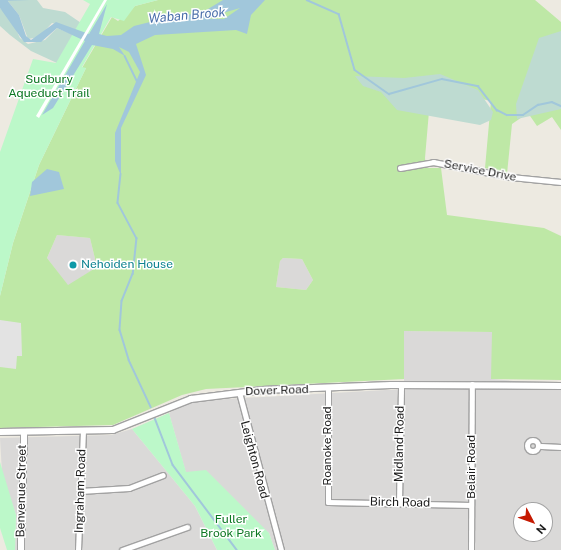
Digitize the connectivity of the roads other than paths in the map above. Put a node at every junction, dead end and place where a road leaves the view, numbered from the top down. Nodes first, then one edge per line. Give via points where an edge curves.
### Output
1 (400, 168) dead end
2 (561, 182) edge
3 (472, 384) junction
4 (401, 385) junction
5 (561, 386) edge
6 (328, 390) junction
7 (239, 392) junction
8 (0, 432) edge
9 (24, 432) junction
10 (83, 432) junction
11 (541, 446) dead end
12 (561, 447) edge
13 (163, 475) dead end
14 (80, 491) junction
15 (328, 502) joint
16 (399, 503) junction
17 (471, 505) junction
18 (187, 527) dead end
19 (21, 550) edge
20 (78, 550) edge
21 (122, 550) edge
22 (280, 550) edge
23 (471, 550) edge

1 - 2 street, Service Drive via 432,162 504,176
3 - 4 street, Dover Road
3 - 5 street, Dover Road
3 - 17 street, Belair Road
4 - 6 street, Dover Road
4 - 16 street, Midland Road
6 - 7 street, Dover Road
6 - 15 street, Roanoke Road
7 - 10 street, Dover Road via 186,400 113,430
7 - 22 street, Leighton Road
8 - 9 street, Dover Road
9 - 10 street, Dover Road
9 - 19 street, Benvenue Street
10 - 14 street, Ingraham Road
11 - 12 street
13 - 14 street via 129,488
14 - 20 street, Ingraham Road
15 - 16 street, Birch Road
16 - 17 street, Birch Road
17 - 23 street, Belair Road
18 - 21 street

